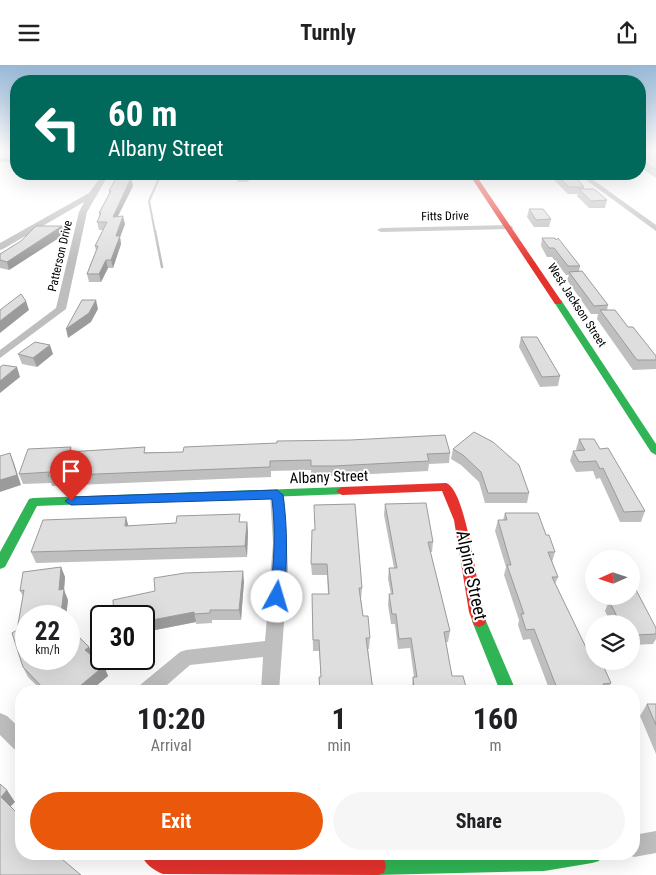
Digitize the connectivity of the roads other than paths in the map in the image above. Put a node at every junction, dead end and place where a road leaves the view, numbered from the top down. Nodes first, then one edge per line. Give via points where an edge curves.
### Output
1 (97, 188) edge
2 (482, 188) edge
3 (600, 188) edge
4 (92, 195) junction
5 (509, 227) junction
6 (656, 229) edge
7 (381, 230) dead end
8 (0, 247) edge
9 (0, 355) edge
10 (641, 428) junction
11 (656, 428) edge
12 (656, 452) edge
13 (446, 487) joint
14 (277, 495) junction
15 (0, 564) edge
16 (272, 648) junction
17 (154, 685) edge
18 (270, 685) edge
19 (506, 685) edge
20 (0, 723) edge
21 (15, 737) edge
22 (656, 842) edge
23 (640, 845) edge
24 (157, 860) edge
25 (354, 860) edge
26 (259, 861) edge

1 - 4 street, Patterson Drive
2 - 5 street, West Jackson Street
3 - 6 street
4 - 8 street
4 - 9 street, Patterson Drive via 83,212 61,309
5 - 7 street, Fitts Drive
5 - 10 street, West Jackson Street
10 - 11 street
10 - 12 street, West Jackson Street
13 - 14 street, Albany Street
13 - 19 street, Alpine Street via 460,520 476,612
14 - 15 street, Albany Street via 34,502
14 - 16 street via 280,563
16 - 17 street via 186,658
16 - 18 street
20 - 21 street
22 - 23 street
24 - 26 street via 163,865
25 - 26 street

